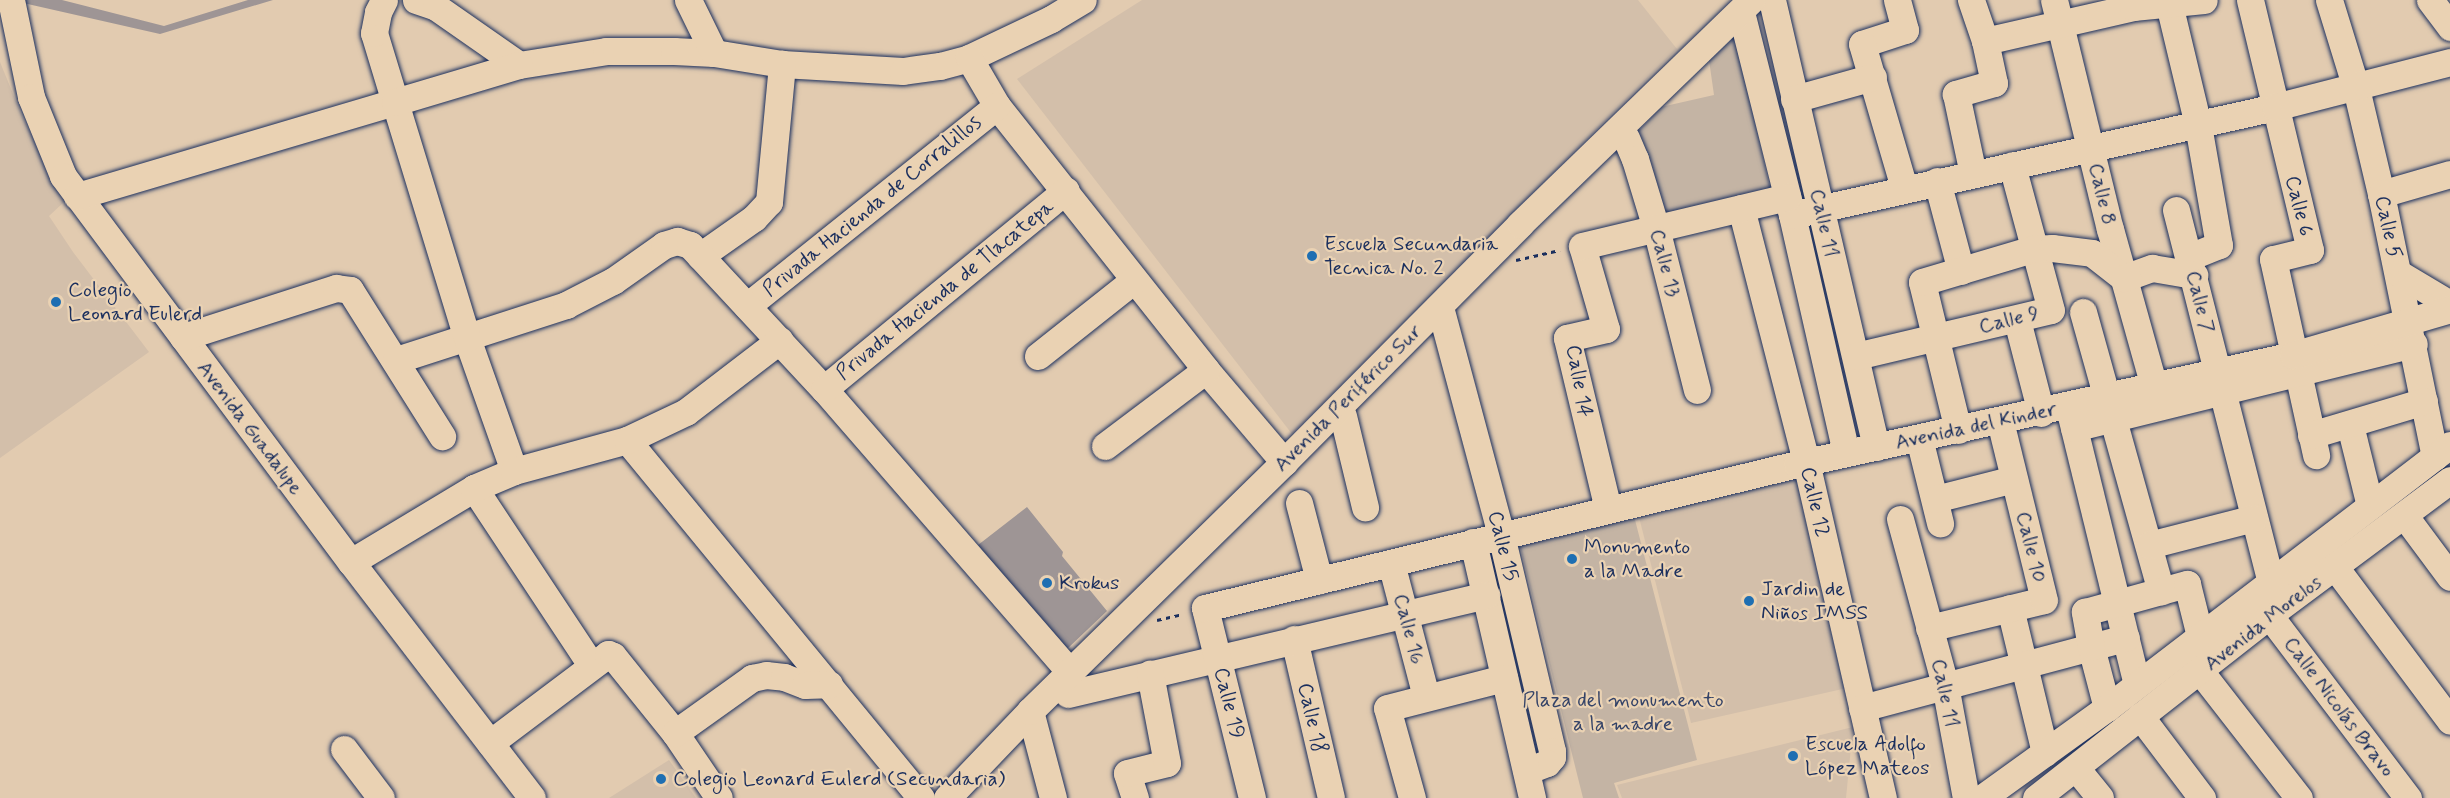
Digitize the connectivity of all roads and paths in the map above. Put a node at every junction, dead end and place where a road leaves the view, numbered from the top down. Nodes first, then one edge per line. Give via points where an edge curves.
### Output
1 (384, 0) edge
2 (416, 0) edge
3 (688, 0) edge
4 (1083, 0) edge
5 (1772, 0) edge
6 (1897, 0) edge
7 (1971, 0) edge
8 (2204, 0) edge
9 (2250, 0) edge
10 (2329, 0) edge
11 (2430, 0) edge
12 (2132, 3) edge
13 (2169, 4) junction
14 (1746, 6) edge
15 (1046, 10) edge
16 (2056, 11) edge
17 (9, 26) edge
18 (2450, 27) edge
19 (1985, 41) junction
20 (714, 53) junction
21 (969, 58) junction
22 (2450, 62) edge
23 (782, 64) junction
24 (519, 65) junction
25 (1873, 77) junction
26 (2356, 88) junction
27 (1794, 99) junction
28 (395, 102) junction
29 (997, 106) junction
30 (2275, 107) junction
31 (2198, 125) junction
32 (1626, 138) dead end
33 (2091, 147) junction
34 (2012, 165) junction
35 (1973, 174) junction
36 (2450, 174) edge
37 (1937, 182) junction
38 (1904, 188) junction
39 (1066, 190) junction
40 (2381, 194) junction
41 (77, 196) junction
42 (1790, 206) junction
43 (1741, 208) junction
44 (1821, 209) junction
45 (2176, 210) dead end
46 (1656, 228) junction
47 (1582, 246) junction
48 (2033, 249) junction
49 (700, 256) junction
50 (1506, 262) dead end
51 (2191, 266) junction
52 (1961, 271) junction
53 (2398, 273) junction
54 (2124, 278) junction
55 (1134, 280) junction
56 (2450, 304) edge
57 (747, 306) junction
58 (1440, 307) junction
59 (2450, 309) edge
60 (2083, 312) dead end
61 (2017, 320) junction
62 (2411, 332) junction
63 (183, 337) junction
64 (1934, 337) junction
65 (467, 338) junction
66 (780, 340) junction
67 (1038, 356) dead end
68 (1856, 356) junction
69 (396, 360) junction
70 (2295, 365) junction
71 (1206, 370) junction
72 (2221, 382) junction
73 (2154, 387) junction
74 (824, 389) junction
75 (1697, 390) dead end
76 (2424, 401) junction
77 (2110, 408) junction
78 (2041, 413) junction
79 (1342, 417) dead end
80 (2071, 417) junction
81 (2000, 421) junction
82 (2350, 425) junction
83 (1958, 429) junction
84 (442, 436) dead end
85 (1919, 438) junction
86 (627, 440) junction
87 (1105, 446) dead end
88 (1876, 447) junction
89 (2443, 451) edge
90 (1846, 453) junction
91 (1284, 462) junction
92 (1806, 462) junction
93 (514, 471) junction
94 (2014, 479) junction
95 (2450, 480) edge
96 (474, 488) junction
97 (1299, 504) dead end
98 (2370, 506) junction
99 (1365, 507) dead end
100 (1608, 509) junction
101 (2404, 515) junction
102 (2254, 518) junction
103 (1900, 519) dead end
104 (1501, 535) junction
105 (1473, 542) junction
106 (2149, 545) junction
107 (351, 561) junction
108 (1391, 562) junction
109 (2335, 567) junction
110 (2450, 577) edge
111 (1319, 580) junction
112 (2271, 583) junction
113 (2161, 591) junction
114 (1486, 595) junction
115 (2117, 603) junction
116 (2010, 608) junction
117 (1204, 609) junction
118 (1405, 614) junction
119 (2270, 615) junction
120 (1150, 622) dead end
121 (1929, 628) junction
122 (2200, 636) junction
123 (2126, 638) junction
124 (1294, 639) junction
125 (2091, 647) junction
126 (1218, 658) junction
127 (591, 665) junction
128 (2022, 665) junction
129 (2200, 671) junction
130 (1150, 674) junction
131 (1504, 678) junction
132 (1069, 683) junction
133 (829, 684) junction
134 (2137, 684) junction
135 (1945, 685) junction
136 (1426, 696) junction
137 (1862, 708) junction
138 (2107, 708) junction
139 (1026, 716) junction
140 (2140, 716) junction
141 (2450, 721) edge
142 (675, 733) junction
143 (490, 743) junction
144 (344, 749) dead end
145 (2045, 753) junction
146 (2076, 768) junction
147 (1526, 771) junction
148 (381, 798) edge
149 (532, 798) edge
150 (719, 798) edge
151 (921, 798) edge
152 (947, 798) edge
153 (1039, 798) edge
154 (1053, 798) edge
155 (1135, 798) edge
156 (1252, 798) edge
157 (1331, 798) edge
158 (1412, 798) edge
159 (1532, 798) edge
160 (1883, 798) edge
161 (1965, 798) edge
162 (1982, 798) edge
163 (2036, 798) edge
164 (2100, 798) edge
165 (2202, 798) edge
166 (2299, 798) edge
167 (2408, 798) edge

1 - 28 street via 374,33
2 - 24 street via 436,7
3 - 20 street
4 - 15 street
5 - 27 street, Calle 11
6 - 25 street via 1905,30 1862,44
7 - 19 street
8 - 13 street
9 - 30 street, Calle 6
10 - 26 street, Calle 5
11 - 18 street
12 - 13 street
12 - 16 street
13 - 31 street, Calle 7
14 - 42 street
14 - 58 street, Avenida Periférico Sur
15 - 21 street
16 - 19 street
16 - 33 street, Calle 8
17 - 41 street, Avenida Guadalupe via 31,97 63,176
19 - 35 street via 1994,83 1956,94
20 - 23 street
20 - 24 street via 606,51
21 - 23 street via 903,71
21 - 29 street
22 - 26 street
23 - 49 street via 769,202 754,218
24 - 28 street
25 - 27 street
25 - 38 street
26 - 30 street
26 - 40 street, Calle 5
27 - 44 street, Calle 11
28 - 41 street
28 - 65 street
29 - 39 street
29 - 57 street, Privada Hacienda de Corralillos
30 - 31 street
30 - 70 street, Calle 6 via 2310,250 2273,260
31 - 33 street
31 - 51 street, Calle 7 via 2218,245
32 - 46 street, Calle 13
33 - 34 street
33 - 54 street, Calle 8
34 - 35 street
34 - 48 street, Calle 9
35 - 37 street
36 - 40 street
37 - 38 street
37 - 52 street
38 - 44 street
39 - 55 street
39 - 74 street, Privada Hacienda de Tlacatepa
40 - 53 street, Calle 5
41 - 63 street, Avenida Guadalupe
42 - 43 street
42 - 44 street
42 - 90 street
43 - 46 street
43 - 92 street, Calle 12
44 - 68 street, Calle 11
45 - 51 street
46 - 47 street
46 - 75 street, Calle 13
47 - 50 path
47 - 100 street, Calle 14 via 1606,329 1567,338
48 - 52 street
48 - 54 street via 2092,253
48 - 61 street, Calle 9 via 2051,310
49 - 57 street
49 - 65 street via 690,245 664,245 590,294
51 - 54 street via 2152,268
51 - 72 street, Calle 7
52 - 64 street via 1922,282
53 - 56 street
53 - 62 street, Calle 5
54 - 73 street, Calle 8
55 - 67 street
55 - 71 street
57 - 66 street
58 - 91 street, Avenida Periférico Sur
58 - 104 street, Calle 15
59 - 62 street, Avenida del Kinder
60 - 77 street
61 - 64 street, Calle 9
61 - 78 street
62 - 70 street, Avenida del Kinder
62 - 76 street, Calle 5
63 - 69 street via 343,288 355,295
63 - 107 street, Avenida Guadalupe
64 - 68 street, Calle 9
64 - 83 street
65 - 69 street
65 - 93 street
66 - 74 street
66 - 86 street via 686,412
68 - 88 street, Calle 11
69 - 84 street
70 - 72 street, Avenida del Kinder
70 - 82 street, Calle 6 via 2314,445
71 - 87 street
71 - 91 street
72 - 73 street, Avenida del Kinder
72 - 77 street
72 - 102 street, Calle 7
73 - 77 street, Avenida del Kinder
74 - 132 street
76 - 82 street
76 - 89 street, Calle 5
77 - 80 street, Avenida del Kinder
77 - 106 street
78 - 80 street, Avenida del Kinder
78 - 81 street, Avenida del Kinder
79 - 99 street
80 - 115 street
81 - 83 street, Avenida del Kinder
81 - 94 street, Calle 10
82 - 98 street
83 - 85 street, Avenida del Kinder
85 - 88 street, Avenida del Kinder
85 - 94 street via 1938,511
86 - 93 street
86 - 133 street
88 - 90 street, Avenida del Kinder
89 - 98 street, Avenida Morelos
90 - 92 street, Avenida del Kinder
91 - 132 street, Avenida Periférico Sur
92 - 100 street, Avenida del Kinder
92 - 137 street, Calle 12
93 - 96 street
94 - 116 street, Calle 10 via 2044,600
95 - 101 street, Avenida Morelos
96 - 107 street
96 - 127 street
97 - 111 street
98 - 112 street, Avenida Morelos
100 - 104 street, Avenida del Kinder
101 - 109 street, Avenida Morelos
101 - 110 street
102 - 106 street
102 - 112 street, Calle 7
103 - 121 street, Calle 11
104 - 105 street, Avenida del Kinder
104 - 147 street, Calle 15 via 1552,751 1547,763
105 - 108 street, Avenida del Kinder
105 - 114 street
106 - 113 street
107 - 143 street, Avenida Guadalupe
108 - 111 street, Avenida del Kinder
108 - 118 street, Calle 16
109 - 119 street, Avenida Morelos
109 - 141 street
111 - 117 street, Avenida del Kinder
112 - 122 street, Avenida Morelos
113 - 115 street
113 - 122 street via 2187,584
114 - 118 street
114 - 131 street
115 - 123 street
115 - 125 street via 2088,610 2084,615
116 - 121 street
116 - 128 street, Calle 10
117 - 120 path
117 - 126 street, Calle 19
118 - 124 street
118 - 136 street, Calle 16
119 - 129 street, Avenida Morelos
119 - 167 street, Calle Nicolás Bravo
121 - 135 street, Calle 11
122 - 134 street, Avenida Morelos
123 - 125 street
123 - 134 street
124 - 126 street
124 - 157 street, Calle 18
125 - 128 street
125 - 138 street
126 - 130 street
126 - 156 street, Calle 19
127 - 142 street via 608,654 613,656
127 - 143 street
128 - 135 street
128 - 145 street, Calle 10
129 - 140 street, Avenida Morelos
129 - 166 street
130 - 132 street
130 - 155 street via 1167,763 1127,773
131 - 136 street
131 - 147 street
132 - 139 street, Avenida Periférico Sur
133 - 142 street via 805,685 766,675 753,678
133 - 151 street
134 - 138 street, Avenida Morelos
135 - 137 street
135 - 161 street, Calle 11
136 - 158 street via 1387,708
137 - 160 street, Calle 12
138 - 145 street, Avenida Morelos
139 - 152 street, Avenida Periférico Sur
139 - 153 street
139 - 154 street
140 - 146 street, Avenida Morelos
140 - 165 street
142 - 150 street
143 - 149 street, Avenida Guadalupe
144 - 148 street
145 - 162 street
146 - 163 street, Avenida Morelos
146 - 164 street
147 - 159 street

